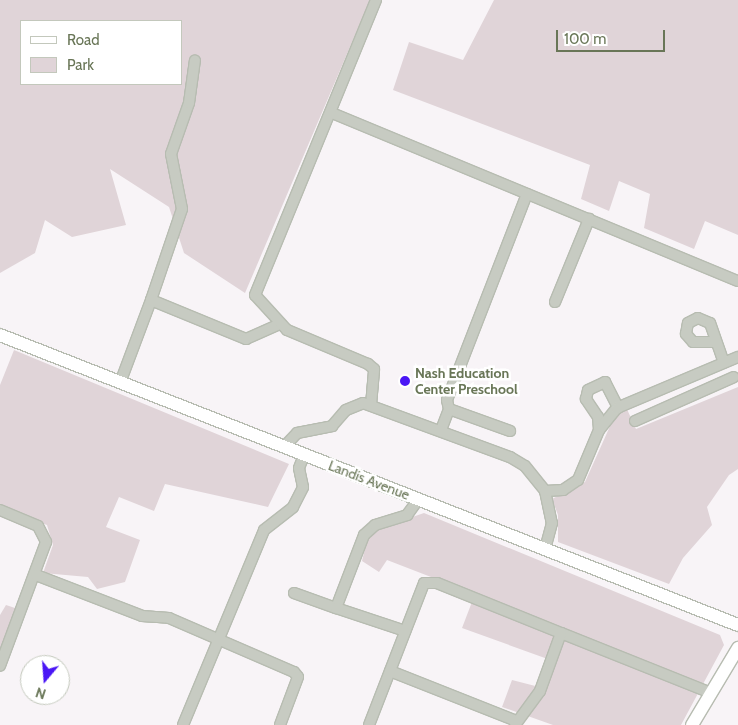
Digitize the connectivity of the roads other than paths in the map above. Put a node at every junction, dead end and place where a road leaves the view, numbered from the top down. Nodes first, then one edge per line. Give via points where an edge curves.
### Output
1 (376, 0) edge
2 (195, 60) dead end
3 (332, 113) junction
4 (527, 194) junction
5 (589, 219) junction
6 (738, 281) edge
7 (151, 300) junction
8 (555, 302) dead end
9 (280, 324) junction
10 (0, 335) edge
11 (716, 342) dead end
12 (738, 357) edge
13 (725, 362) junction
14 (736, 376) edge
15 (120, 382) junction
16 (647, 395) junction
17 (371, 404) junction
18 (618, 408) junction
19 (449, 409) junction
20 (655, 412) junction
21 (635, 421) dead end
22 (441, 430) junction
23 (599, 430) junction
24 (510, 431) dead end
25 (284, 447) junction
26 (304, 455) junction
27 (545, 492) junction
28 (418, 500) junction
29 (0, 510) edge
30 (545, 550) junction
31 (36, 575) junction
32 (294, 593) dead end
33 (336, 608) junction
34 (738, 626) edge
35 (405, 631) junction
36 (561, 634) junction
37 (219, 639) junction
38 (738, 648) edge
39 (0, 666) edge
40 (390, 671) junction
41 (711, 693) junction
42 (514, 722) edge
43 (183, 725) edge
44 (280, 725) edge
45 (369, 725) edge
46 (692, 725) edge

1 - 3 street
2 - 7 street via 189,103 171,154 182,209
3 - 4 street
3 - 9 street via 255,295
4 - 5 street
4 - 19 street via 448,400
5 - 6 street
5 - 8 street
7 - 9 street via 246,339
7 - 15 street
9 - 17 street via 306,341 374,369
10 - 15 main road, Landis Avenue
11 - 13 street
12 - 13 street
13 - 14 street
13 - 16 street
14 - 20 street
15 - 25 main road, Landis Avenue
16 - 18 street
16 - 20 street
17 - 22 street
17 - 25 street via 352,406 332,426 298,433
18 - 23 street
18 - 23 street via 605,382 588,390 586,399 598,417
19 - 22 street
19 - 24 street
20 - 21 street
22 - 27 street via 525,466
23 - 27 street via 578,480 563,490
25 - 26 main road, Landis Avenue
26 - 28 main road, Landis Avenue
26 - 37 street via 299,468 304,484 293,507 264,530
27 - 30 street via 552,523
28 - 30 main road, Landis Avenue
28 - 33 street via 407,515 375,525 364,535
29 - 31 street via 38,526 45,535
30 - 34 main road, Landis Avenue
31 - 37 street via 142,616 169,618
31 - 39 street
32 - 33 street
33 - 35 street
35 - 36 street via 424,582 437,583
35 - 40 street
36 - 41 street
36 - 42 street via 540,691
37 - 43 street
37 - 44 street via 298,678
38 - 41 main road
40 - 42 street
40 - 45 street
41 - 46 main road

